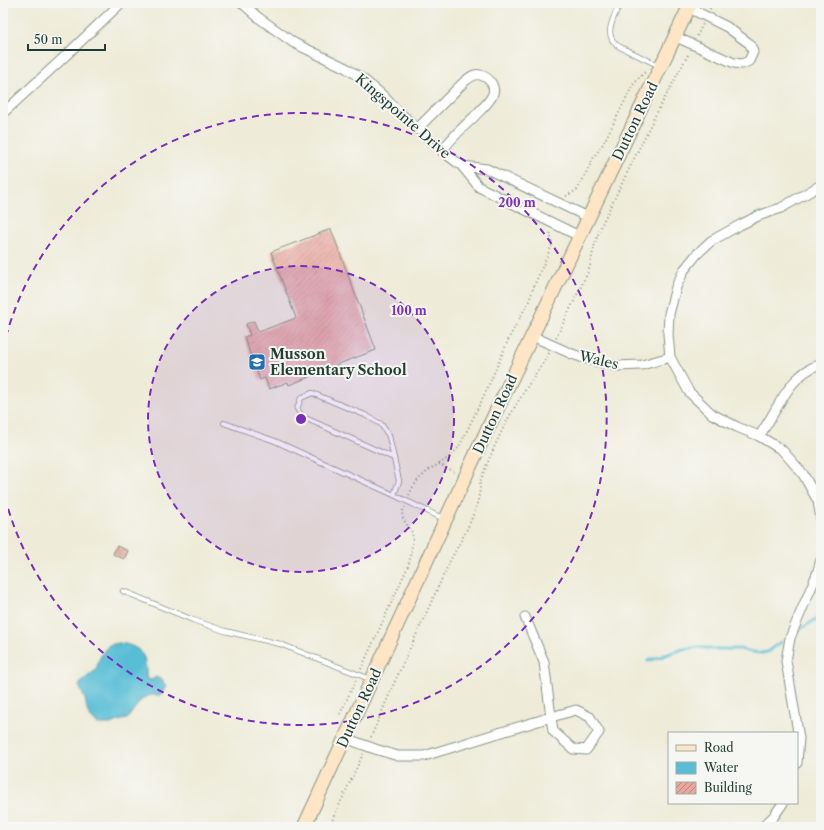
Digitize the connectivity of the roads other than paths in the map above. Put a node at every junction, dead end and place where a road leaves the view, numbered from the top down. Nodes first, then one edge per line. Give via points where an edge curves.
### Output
1 (121, 3) edge
2 (242, 3) edge
3 (620, 3) edge
4 (690, 6) edge
5 (676, 37) junction
6 (658, 65) junction
7 (3, 113) edge
8 (418, 128) junction
9 (442, 151) junction
10 (462, 166) junction
11 (821, 185) edge
12 (588, 217) junction
13 (579, 236) junction
14 (532, 336) junction
15 (670, 357) junction
16 (821, 364) edge
17 (224, 423) dead end
18 (759, 436) junction
19 (394, 458) junction
20 (394, 495) junction
21 (446, 519) junction
22 (821, 519) edge
23 (821, 560) edge
24 (123, 591) dead end
25 (525, 617) dead end
26 (371, 680) junction
27 (551, 717) junction
28 (798, 732) edge
29 (798, 732) edge
30 (345, 738) junction
31 (798, 750) edge
32 (782, 804) edge
33 (304, 827) edge
34 (764, 827) edge

1 - 7 street
2 - 8 street, Kingspointe Drive via 294,43 346,68 364,80
3 - 6 lane via 609,31 612,40 616,46
4 - 5 street, Dutton Road
4 - 5 street via 750,44 752,52 749,60 742,64 734,64
5 - 6 street, Dutton Road
6 - 12 street, Dutton Road
8 - 9 street, Kingspointe Drive
8 - 9 street via 471,76 485,76 494,88 493,95
9 - 10 street, Kingspointe Drive
10 - 12 street, Kingspointe Drive via 487,169
10 - 13 street, Kingspointe Drive via 479,187
11 - 15 street via 711,241 697,254 684,270 671,302 668,334
12 - 13 street, Dutton Road
13 - 14 street, Dutton Road
14 - 15 street, Wales via 590,360 616,366 642,365
14 - 21 street, Dutton Road
15 - 18 street via 689,392 712,414
16 - 18 street via 796,379
17 - 20 lane via 275,441
18 - 22 street via 782,450 803,474 818,501
19 - 19 lane via 389,436 382,424 365,414 312,393 301,398 297,409 303,417
19 - 20 lane via 399,481
20 - 21 lane
21 - 26 street, Dutton Road
23 - 29 street via 790,638 786,661
24 - 26 lane via 193,620 225,631 280,644
25 - 27 street via 544,662
26 - 30 street, Dutton Road
27 - 27 street via 553,731 573,749 586,750 599,732 590,717 576,710
27 - 30 street via 424,756 398,756
28 - 31 street
30 - 33 street, Dutton Road
32 - 34 street

